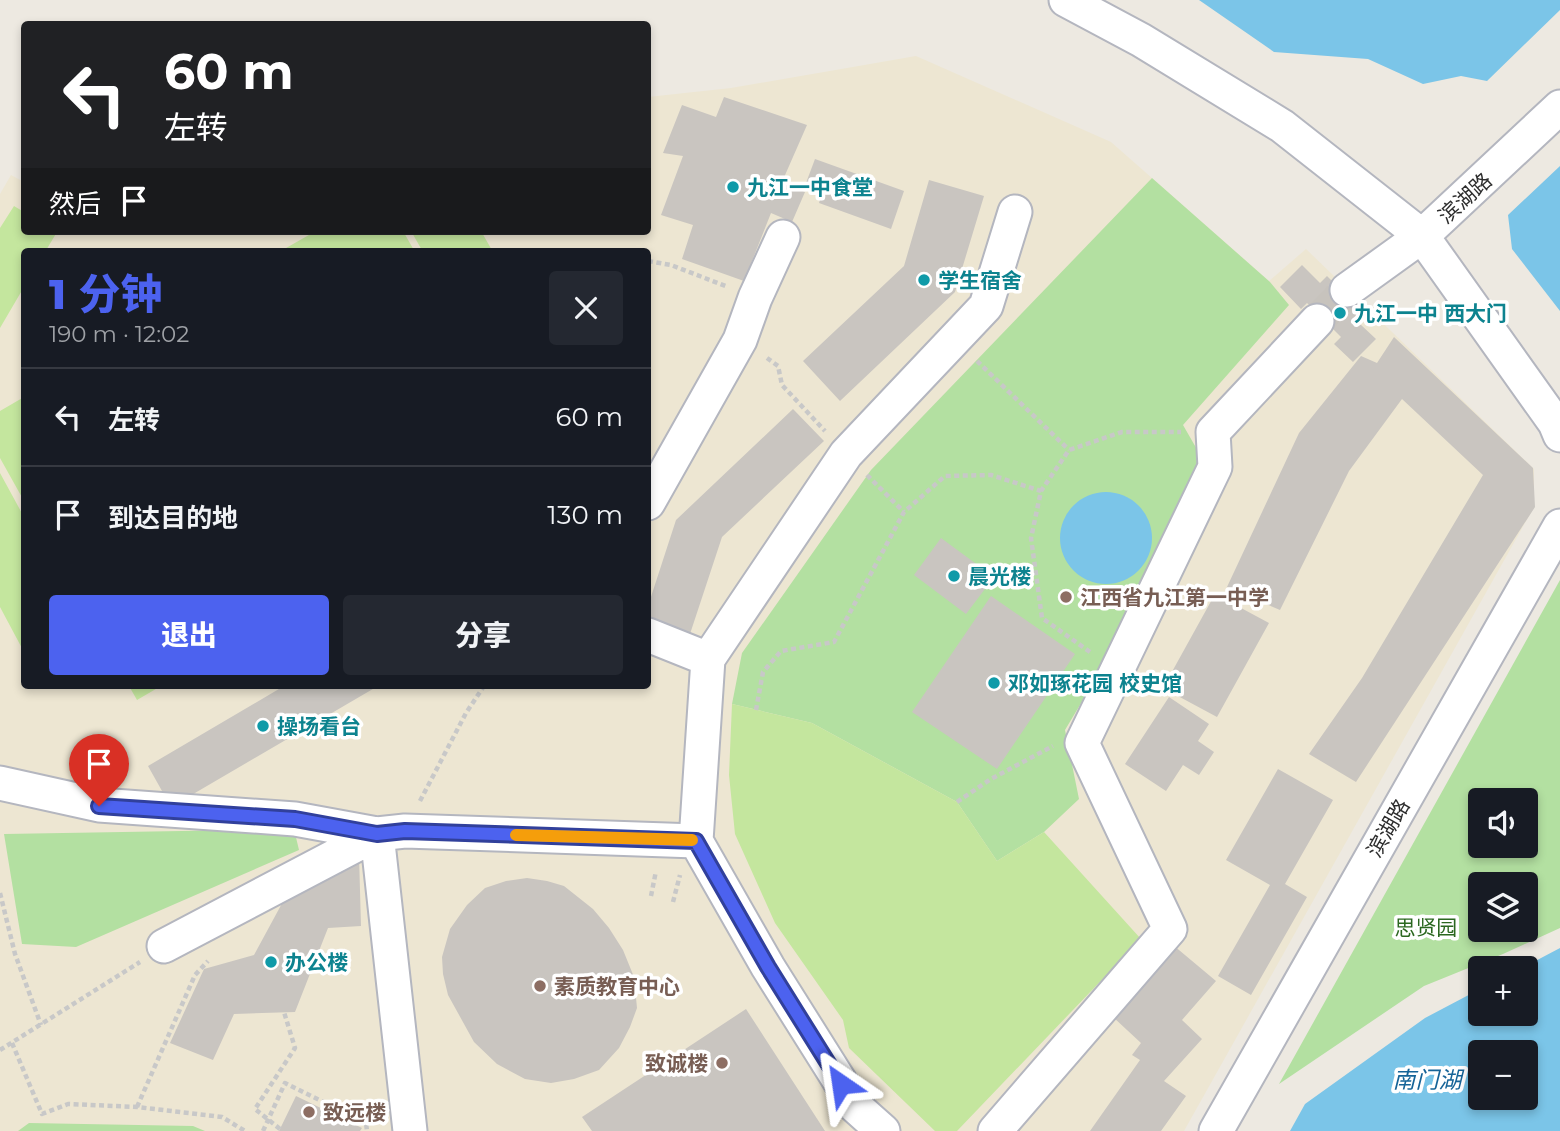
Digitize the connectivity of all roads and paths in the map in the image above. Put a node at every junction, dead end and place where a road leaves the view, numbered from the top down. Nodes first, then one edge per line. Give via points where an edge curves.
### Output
1 (1066, 0) edge
2 (1560, 107) edge
3 (1016, 212) dead end
4 (1422, 236) junction
5 (783, 237) dead end
6 (651, 262) edge
7 (1347, 290) tunnel mouth
8 (755, 298) junction
9 (1317, 321) tunnel mouth
10 (740, 340) junction
11 (954, 340) junction
12 (1213, 432) junction
13 (1560, 435) edge
14 (1069, 450) junction
15 (846, 454) junction
16 (1041, 491) junction
17 (651, 498) edge
18 (904, 512) junction
19 (1560, 526) edge
20 (651, 636) edge
21 (708, 659) junction
22 (1116, 671) junction
23 (482, 689) edge
24 (756, 709) dead end
25 (1082, 743) junction
26 (0, 783) edge
27 (957, 802) dead end
28 (391, 832) junction
29 (690, 852) junction
30 (0, 893) edge
31 (673, 902) dead end
32 (164, 946) joint
33 (213, 955) dead end
34 (284, 1013) dead end
35 (41, 1026) junction
36 (12, 1043) junction
37 (0, 1050) edge
38 (137, 1107) junction
39 (280, 1129) edge
40 (245, 1131) edge
41 (262, 1131) edge
42 (367, 1131) edge
43 (410, 1131) edge
44 (883, 1131) edge
45 (995, 1131) edge
46 (1216, 1131) edge

1 - 4 street via 1282,126
2 - 4 street, 滨湖路
3 - 11 street via 986,306
4 - 7 street
4 - 13 street, 滨湖路
5 - 8 street
6 - 8 path
8 - 10 street
9 - 12 street
10 - 15 path via 778,366 782,385
10 - 17 street
11 - 14 path
11 - 15 street
12 - 14 path via 1122,432
12 - 22 street via 1215,467
14 - 16 path
15 - 18 path
15 - 21 street
16 - 18 path via 991,475 945,477
16 - 22 path via 1031,538 1042,618
18 - 24 path via 834,642 782,651 764,672
19 - 46 street, 滨湖路
20 - 21 street
21 - 29 street
22 - 25 street
23 - 28 path
25 - 27 path via 1054,746
25 - 45 street via 1170,929
26 - 28 street via 99,806 295,819
28 - 29 street
28 - 32 street
28 - 43 street
29 - 31 path
29 - 44 street via 856,1107
30 - 35 path via 15,954
32 - 35 path
33 - 38 path via 195,975
34 - 39 path, bridge via 295,1048 255,1109
35 - 36 path
36 - 37 path
36 - 38 path via 41,1114 68,1104
38 - 40 path via 222,1117
41 - 42 path via 285,1083 366,1123

